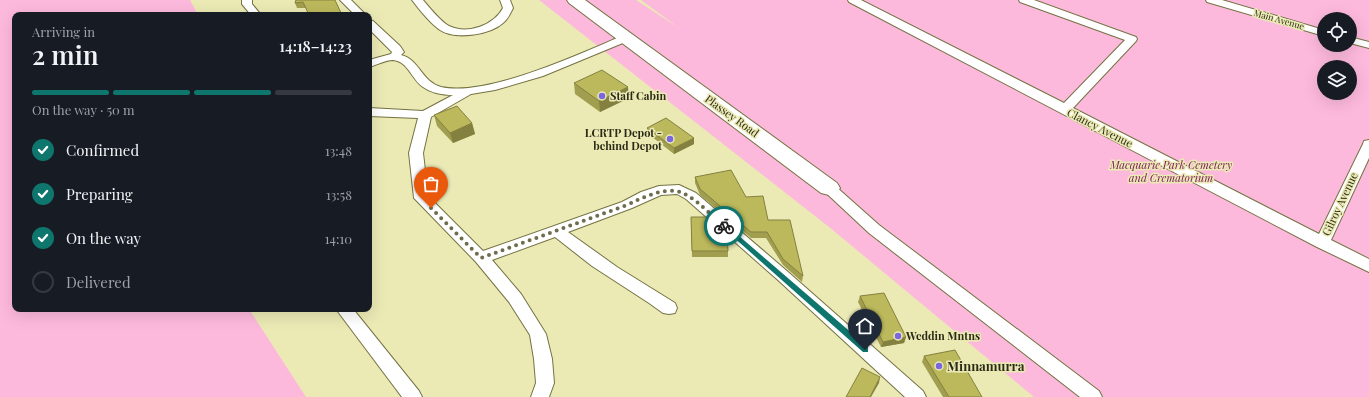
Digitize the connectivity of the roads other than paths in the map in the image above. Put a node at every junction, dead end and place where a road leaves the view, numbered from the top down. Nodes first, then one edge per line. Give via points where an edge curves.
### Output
1 (247, 0) edge
2 (345, 0) edge
3 (417, 0) edge
4 (505, 0) edge
5 (575, 0) edge
6 (853, 0) edge
7 (1024, 0) edge
8 (1211, 0) edge
9 (254, 12) edge
10 (358, 12) edge
11 (372, 26) edge
12 (1317, 30) edge
13 (626, 38) junction
14 (1357, 42) edge
15 (1369, 46) edge
16 (394, 57) junction
17 (372, 63) edge
18 (466, 92) junction
19 (1064, 110) junction
20 (372, 112) edge
21 (424, 115) junction
22 (1369, 144) edge
23 (829, 188) joint
24 (556, 230) junction
25 (1322, 243) junction
26 (481, 258) junction
27 (1369, 266) edge
28 (669, 308) dead end
29 (346, 312) edge
30 (413, 397) edge
31 (540, 397) edge
32 (917, 397) edge
33 (1093, 397) edge

1 - 9 lane
2 - 10 lane
3 - 4 lane via 444,28 463,32 488,28 506,16 508,8
5 - 13 street, Plassey Road
6 - 19 lane, Clancy Avenue
7 - 19 lane via 1132,39
8 - 12 lane, Main Avenue
11 - 16 lane via 396,48 398,52
13 - 18 lane via 509,83
13 - 23 street, Plassey Road
14 - 15 lane
16 - 17 lane
16 - 18 lane via 404,58 426,84 438,90
18 - 21 lane
19 - 25 lane, Clancy Avenue
20 - 21 lane
21 - 26 lane via 416,153 421,198
22 - 25 lane, Gilroy Avenue
23 - 33 lane, Plassey Road via 886,238
24 - 26 lane
24 - 28 lane via 615,275
24 - 32 lane via 627,205 650,194 679,190 691,196
25 - 27 lane, Clancy Avenue
26 - 31 lane via 515,298 538,334 545,383
29 - 30 lane

